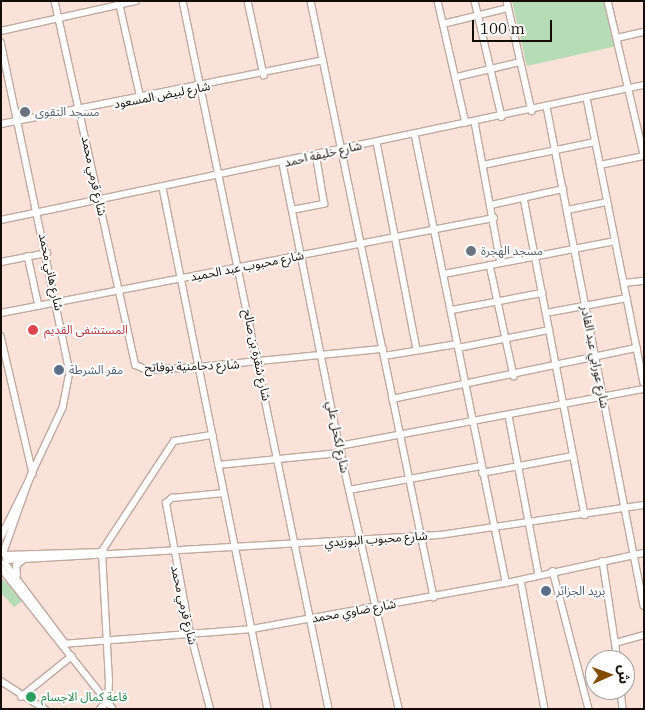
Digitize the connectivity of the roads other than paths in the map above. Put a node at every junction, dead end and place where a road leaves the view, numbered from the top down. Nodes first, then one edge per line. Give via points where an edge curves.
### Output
1 (55, 1) edge
2 (136, 1) edge
3 (183, 1) edge
4 (248, 1) edge
5 (310, 1) edge
6 (438, 1) edge
7 (475, 1) edge
8 (608, 1) edge
9 (119, 3) edge
10 (508, 5) edge
11 (478, 15) junction
12 (58, 18) junction
13 (443, 24) junction
14 (1, 31) edge
15 (644, 32) edge
16 (617, 38) junction
17 (1, 42) edge
18 (323, 60) junction
19 (520, 62) junction
20 (491, 69) junction
21 (264, 75) junction
22 (457, 77) junction
23 (644, 85) edge
24 (200, 88) junction
25 (628, 88) junction
26 (586, 98) junction
27 (141, 99) junction
28 (548, 107) junction
29 (79, 110) junction
30 (532, 110) junction
31 (502, 117) junction
32 (18, 121) junction
33 (474, 122) junction
34 (466, 123) junction
35 (1, 124) edge
36 (415, 134) junction
37 (377, 142) junction
38 (595, 142) junction
39 (343, 149) junction
40 (556, 150) junction
41 (644, 155) edge
42 (316, 156) junction
43 (283, 164) junction
44 (484, 165) junction
45 (600, 165) junction
46 (221, 177) junction
47 (163, 188) junction
48 (563, 189) junction
49 (524, 198) junction
50 (99, 202) junction
51 (608, 202) junction
52 (491, 205) junction
53 (292, 210) junction
54 (567, 210) junction
55 (39, 212) junction
56 (494, 218) junction
57 (1, 220) edge
58 (436, 229) junction
59 (396, 236) junction
60 (615, 241) junction
61 (361, 243) junction
62 (574, 249) junction
63 (47, 253) junction
64 (302, 255) junction
65 (28, 256) junction
66 (535, 257) junction
67 (1, 262) edge
68 (501, 263) junction
69 (490, 265) junction
70 (239, 267) junction
71 (444, 274) junction
72 (181, 278) junction
73 (644, 281) edge
74 (624, 283) junction
75 (119, 291) junction
76 (542, 293) junction
77 (627, 298) junction
78 (497, 302) junction
79 (58, 303) junction
80 (39, 306) junction
81 (585, 306) junction
82 (452, 310) junction
83 (1, 313) edge
84 (546, 314) junction
85 (549, 330) junction
86 (1, 336) edge
87 (506, 338) junction
88 (458, 346) junction
89 (637, 348) junction
90 (383, 349) junction
91 (417, 350) junction
92 (132, 352) joint
93 (384, 356) junction
94 (322, 357) junction
95 (594, 357) junction
96 (260, 363) junction
97 (555, 366) junction
98 (198, 368) junction
99 (514, 376) junction
100 (644, 382) edge
101 (466, 386) junction
102 (644, 390) edge
103 (603, 398) junction
104 (392, 399) junction
105 (562, 406) junction
106 (509, 416) junction
107 (473, 423) junction
108 (212, 435) junction
109 (400, 435) junction
110 (339, 446) junction
111 (341, 453) junction
112 (573, 456) junction
113 (278, 459) junction
114 (218, 465) junction
115 (481, 466) junction
116 (518, 466) junction
117 (482, 473) junction
118 (32, 474) junction
119 (408, 478) junction
120 (349, 490) junction
121 (224, 492) junction
122 (644, 505) edge
123 (624, 508) junction
124 (585, 515) junction
125 (529, 524) junction
126 (494, 528) junction
127 (420, 534) junction
128 (1, 536) edge
129 (362, 541) junction
130 (296, 546) junction
131 (172, 549) junction
132 (235, 549) junction
133 (103, 553) junction
134 (644, 553) edge
135 (634, 555) junction
136 (25, 558) junction
137 (3, 559) edge
138 (604, 561) junction
139 (553, 571) junction
140 (539, 575) junction
141 (19, 579) junction
142 (521, 580) junction
143 (506, 583) junction
144 (434, 596) junction
145 (644, 606) edge
146 (379, 607) junction
147 (313, 619) junction
148 (252, 629) junction
149 (190, 633) junction
150 (644, 635) edge
151 (105, 638) junction
152 (616, 643) junction
153 (64, 644) junction
154 (617, 650) edge
155 (72, 656) junction
156 (1, 681) edge
157 (21, 697) junction
158 (108, 701) junction
159 (45, 709) edge
160 (100, 709) edge
161 (113, 709) edge
162 (210, 709) edge
163 (268, 709) edge
164 (329, 709) edge
165 (399, 709) edge
166 (545, 709) edge
167 (589, 709) edge

1 - 12 street, شارع قرمي محمد
2 - 9 street
3 - 24 street, شارع شقرة بن صالح
4 - 21 street
5 - 18 street
6 - 13 street
7 - 11 street
8 - 16 street
9 - 12 street
9 - 27 street
10 - 11 street
10 - 19 street
11 - 13 street
11 - 20 street
12 - 14 street
12 - 29 street, شارع قرمي محمد
13 - 22 street
15 - 16 street
16 - 25 street
17 - 32 street, شارع هاني محمد
18 - 21 street, شارع لبيض المسعود
18 - 39 street
19 - 20 street
19 - 30 street
20 - 22 street
20 - 31 street
21 - 24 street, شارع لبيض المسعود
22 - 34 street
23 - 25 street, شارع خليفة احمد
24 - 27 street, شارع لبيض المسعود
24 - 46 street, شارع شقرة بن صالح
25 - 26 street, شارع خليفة احمد
25 - 41 street
26 - 28 street, شارع خليفة احمد
26 - 38 street
27 - 29 street, شارع لبيض المسعود
28 - 30 street, شارع خليفة احمد
28 - 40 street, شارع عورابي عبد القادر
29 - 32 street, شارع لبيض المسعود
29 - 50 street, شارع قرمي محمد
30 - 31 street, شارع خليفة احمد
31 - 33 street, شارع خليفة احمد
32 - 35 street, شارع لبيض المسعود
32 - 55 street, شارع هاني محمد
33 - 34 street, شارع خليفة احمد
33 - 44 street
34 - 36 street, شارع خليفة احمد
36 - 37 street, شارع خليفة احمد
36 - 58 street
37 - 39 street, شارع خليفة احمد
37 - 59 street
38 - 40 street
38 - 45 street
39 - 42 street, شارع خليفة احمد
39 - 61 street
40 - 44 street
40 - 48 street, شارع عورابي عبد القادر
41 - 45 street
42 - 43 street, شارع خليفة احمد
42 - 53 street via 324,204
43 - 46 street, شارع خليفة احمد
43 - 53 street, شارع لكحل علي
44 - 52 street
45 - 51 street
46 - 47 street, شارع خليفة احمد
46 - 70 street, شارع شقرة بن صالح
47 - 50 street, شارع خليفة احمد
47 - 72 street
48 - 49 street
48 - 54 street, شارع عورابي عبد القادر
49 - 52 street
49 - 66 street
50 - 55 street, شارع خليفة احمد
50 - 75 street, شارع قرمي محمد
51 - 54 street
51 - 60 street
52 - 56 street
53 - 64 street, شارع لكحل علي
54 - 62 street, شارع عورابي عبد القادر
55 - 57 street, شارع خليفة احمد
55 - 63 street, شارع هاني محمد
56 - 58 street, شارع محبوب عبد الحميد
56 - 68 street
58 - 59 street, شارع محبوب عبد الحميد
58 - 71 street
59 - 61 street, شارع محبوب عبد الحميد
59 - 91 street
60 - 62 street
60 - 74 street
61 - 64 street, شارع محبوب عبد الحميد
61 - 90 street
62 - 66 street
62 - 81 street, شارع عورابي عبد القادر
63 - 65 street
63 - 79 street, شارع هاني محمد
64 - 70 street, شارع محبوب عبد الحميد
64 - 94 street, شارع لكحل علي
65 - 67 street
65 - 80 street
66 - 68 street
66 - 76 street
68 - 69 street
69 - 71 street
69 - 78 street
70 - 72 street, شارع محبوب عبد الحميد
70 - 96 street, شارع شقرة بن صالح
71 - 82 street
72 - 75 street, شارع محبوب عبد الحميد
72 - 98 street
73 - 74 street
74 - 77 street
75 - 79 street, شارع محبوب عبد الحميد
75 - 92 street, شارع قرمي محمد
76 - 78 street
76 - 84 street
77 - 81 street
77 - 89 street
78 - 82 street
78 - 87 street
79 - 80 street, شارع محبوب عبد الحميد
79 - 118 street, شارع هاني محمد via 69,358 70,386
80 - 83 street, شارع محبوب عبد الحميد
81 - 84 street
81 - 95 street, شارع عورابي عبد القادر
82 - 88 street
84 - 85 street
85 - 87 street
85 - 97 street
86 - 118 street
87 - 88 street
87 - 99 street
88 - 91 street
88 - 101 street
89 - 95 street
89 - 100 street
90 - 93 street
90 - 94 street, شارع دحامنية بوفاتح
91 - 93 street
92 - 98 street, شارع دحامنية بوفاتح via 143,369
93 - 104 street
94 - 96 street, شارع دحامنية بوفاتح
94 - 110 street, شارع لكحل علي
95 - 97 street
95 - 103 street, شارع عورابي عبد القادر
96 - 98 street, شارع دحامنية بوفاتح
96 - 113 street, شارع شقرة بن صالح
97 - 99 street
97 - 105 street
98 - 108 street
99 - 101 street
101 - 104 street
101 - 107 street
102 - 103 street
103 - 105 street
103 - 123 street, شارع عورابي عبد القادر
104 - 109 street
105 - 106 street
105 - 112 street
106 - 107 street
106 - 116 street
107 - 109 street
107 - 115 street
108 - 114 street
108 - 133 street via 174,441
109 - 110 street
109 - 119 street
110 - 111 street, شارع لكحل علي
111 - 113 street
111 - 120 street, شارع لكحل علي
112 - 116 street
112 - 124 street
113 - 114 street
113 - 130 street, شارع شقرة بن صالح
114 - 121 street
115 - 117 street
115 - 119 street
116 - 117 street
116 - 125 street
117 - 126 street
118 - 128 street
118 - 137 street, شارع هاني محمد
119 - 120 street
119 - 127 street
120 - 129 street, شارع لكحل علي
121 - 131 street, شارع قرمي محمد via 167,500
121 - 132 street
122 - 123 street, شارع محبوب البوزيدي
123 - 124 street, شارع محبوب البوزيدي
123 - 135 street, شارع عورابي عبد القادر
124 - 125 street, شارع محبوب البوزيدي
125 - 126 street, شارع محبوب البوزيدي
125 - 140 street
126 - 127 street, شارع محبوب البوزيدي
126 - 143 street
127 - 129 street, شارع محبوب البوزيدي
127 - 144 street
129 - 130 street, شارع محبوب البوزيدي
129 - 146 street, شارع لكحل علي
130 - 132 street, شارع محبوب البوزيدي
130 - 147 street, شارع شقرة بن صالح
131 - 132 street, شارع محبوب البوزيدي
131 - 133 street, شارع محبوب البوزيدي
131 - 149 street, شارع قرمي محمد
132 - 148 street
133 - 136 street
133 - 137 street
133 - 151 street
134 - 135 street, شارع ضاوي محمد
135 - 138 street, شارع ضاوي محمد
135 - 145 street, شارع عورابي عبد القادر
136 - 137 street
136 - 141 street via 16,566
137 - 141 street
137 - 153 street
138 - 139 street, شارع ضاوي محمد
138 - 152 street
139 - 140 street, شارع ضاوي محمد
139 - 167 street
140 - 142 street, شارع ضاوي محمد
141 - 153 street
142 - 143 street, شارع ضاوي محمد
142 - 166 street
143 - 144 street, شارع ضاوي محمد
144 - 146 street, شارع ضاوي محمد
146 - 147 street, شارع ضاوي محمد
146 - 165 street, شارع لكحل علي
147 - 148 street, شارع ضاوي محمد
147 - 164 street, شارع شقرة بن صالح
148 - 149 street, شارع ضاوي محمد
148 - 163 street
149 - 151 street, شارع ضاوي محمد
149 - 162 street, شارع قرمي محمد
150 - 152 street
151 - 153 street, شارع ضاوي محمد
151 - 158 street
152 - 154 street
153 - 155 street
155 - 157 street
155 - 158 street
156 - 157 street
157 - 159 street
158 - 160 street
158 - 161 street

